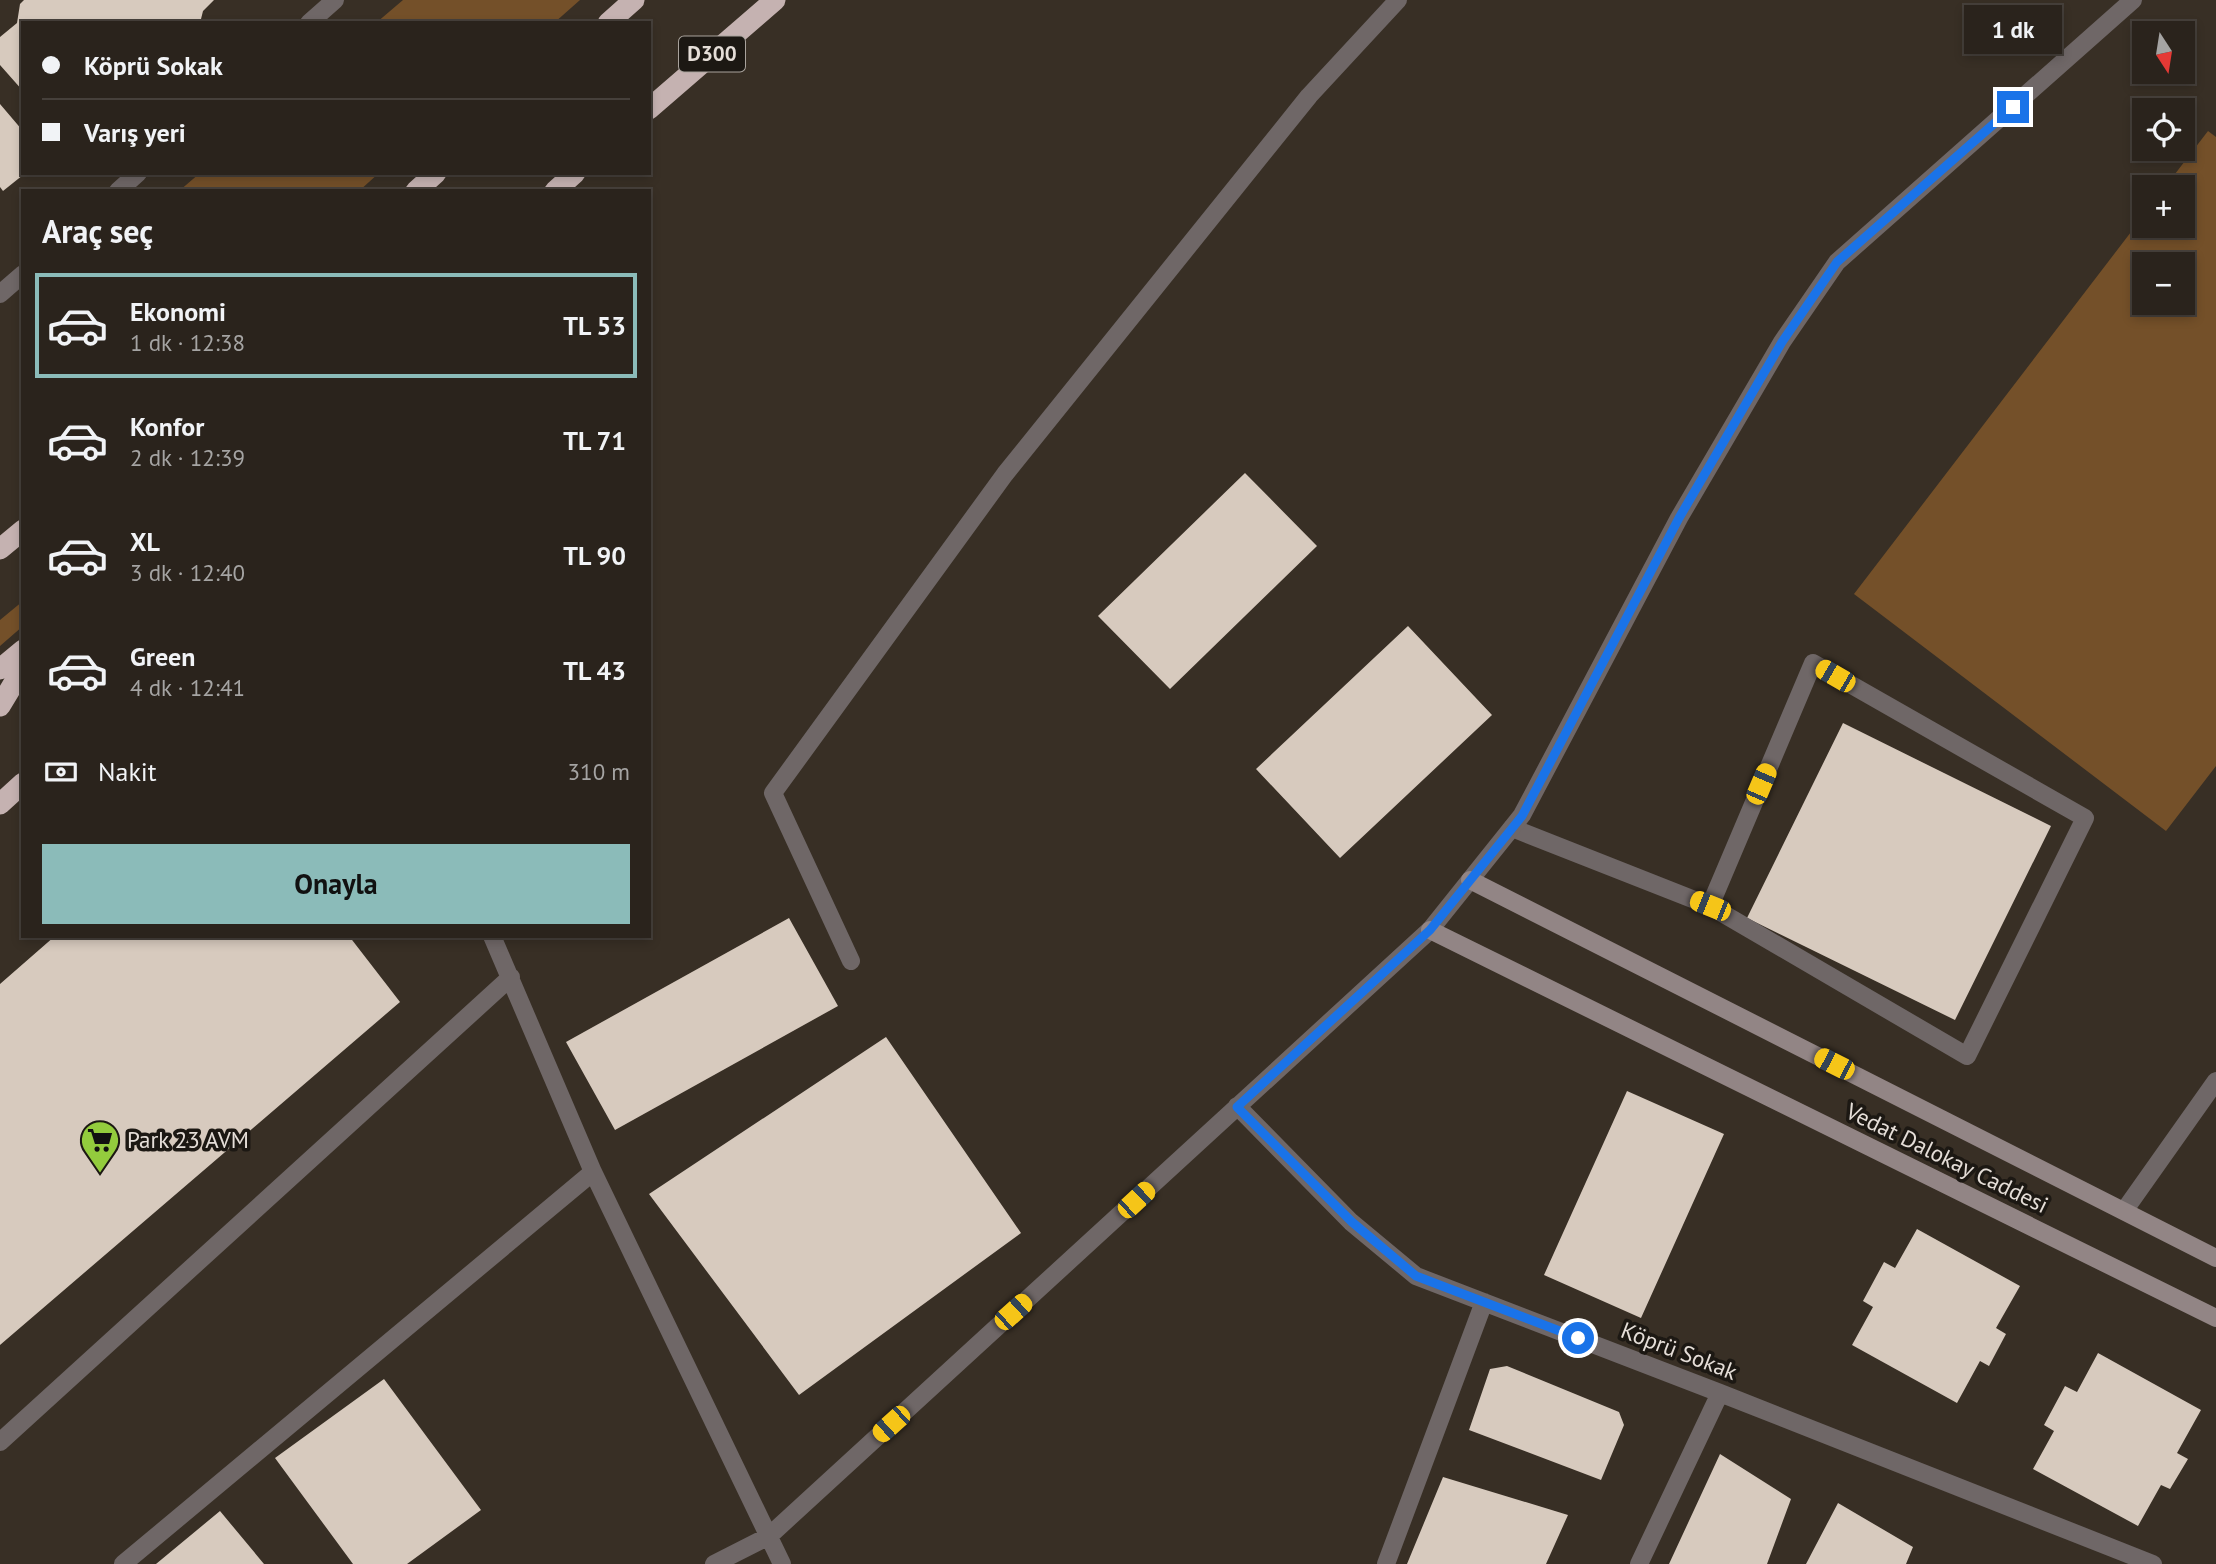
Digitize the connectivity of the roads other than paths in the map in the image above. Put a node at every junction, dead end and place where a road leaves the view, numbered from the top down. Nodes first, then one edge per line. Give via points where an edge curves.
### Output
1 (335, 0) edge
2 (634, 0) edge
3 (775, 0) edge
4 (1398, 0) edge
5 (2133, 0) edge
6 (311, 21) edge
7 (610, 21) edge
8 (651, 107) edge
9 (136, 175) edge
10 (434, 175) edge
11 (573, 175) edge
12 (120, 189) edge
13 (418, 189) edge
14 (557, 189) edge
15 (21, 276) edge
16 (0, 294) edge
17 (21, 532) edge
18 (0, 549) edge
19 (21, 652) edge
20 (0, 669) edge
21 (21, 671) edge
22 (0, 706) edge
23 (21, 785) edge
24 (0, 804) edge
25 (1511, 828) junction
26 (1470, 880) junction
27 (1710, 906) junction
28 (1430, 930) junction
29 (493, 938) edge
30 (851, 961) dead end
31 (511, 977) junction
32 (2216, 1081) edge
33 (1237, 1107) junction
34 (593, 1172) junction
35 (2124, 1211) junction
36 (2216, 1258) edge
37 (1484, 1302) junction
38 (2216, 1318) edge
39 (1720, 1393) junction
40 (0, 1442) edge
41 (769, 1536) junction
42 (123, 1564) edge
43 (714, 1564) edge
44 (782, 1564) edge
45 (1386, 1564) edge
46 (1639, 1564) edge
47 (2153, 1564) edge

1 - 6 street
2 - 7 highway
3 - 8 highway, D300
4 - 30 street via 1309,96 1005,474 773,793
5 - 25 street via 1837,262 1782,342 1679,518 1522,816
9 - 12 street
10 - 13 highway
11 - 14 highway
15 - 16 street
17 - 18 highway
19 - 20 highway
21 - 22 highway
23 - 24 highway
25 - 26 street
25 - 27 street
26 - 28 street
26 - 35 main road, Vedat Dalokay Caddesi
27 - 27 street via 1813,663 2085,818 1967,1056
28 - 33 street
28 - 38 main road, Vedat Dalokay Caddesi
29 - 31 street
31 - 34 street
31 - 40 street
32 - 35 street
33 - 37 street, Köprü Sokak via 1352,1222 1416,1276
33 - 41 street
34 - 41 street
34 - 42 street
35 - 36 main road, Vedat Dalokay Caddesi
37 - 39 street, Köprü Sokak
37 - 45 street
39 - 46 street
39 - 47 street, Köprü Sokak
41 - 43 street
41 - 44 street

